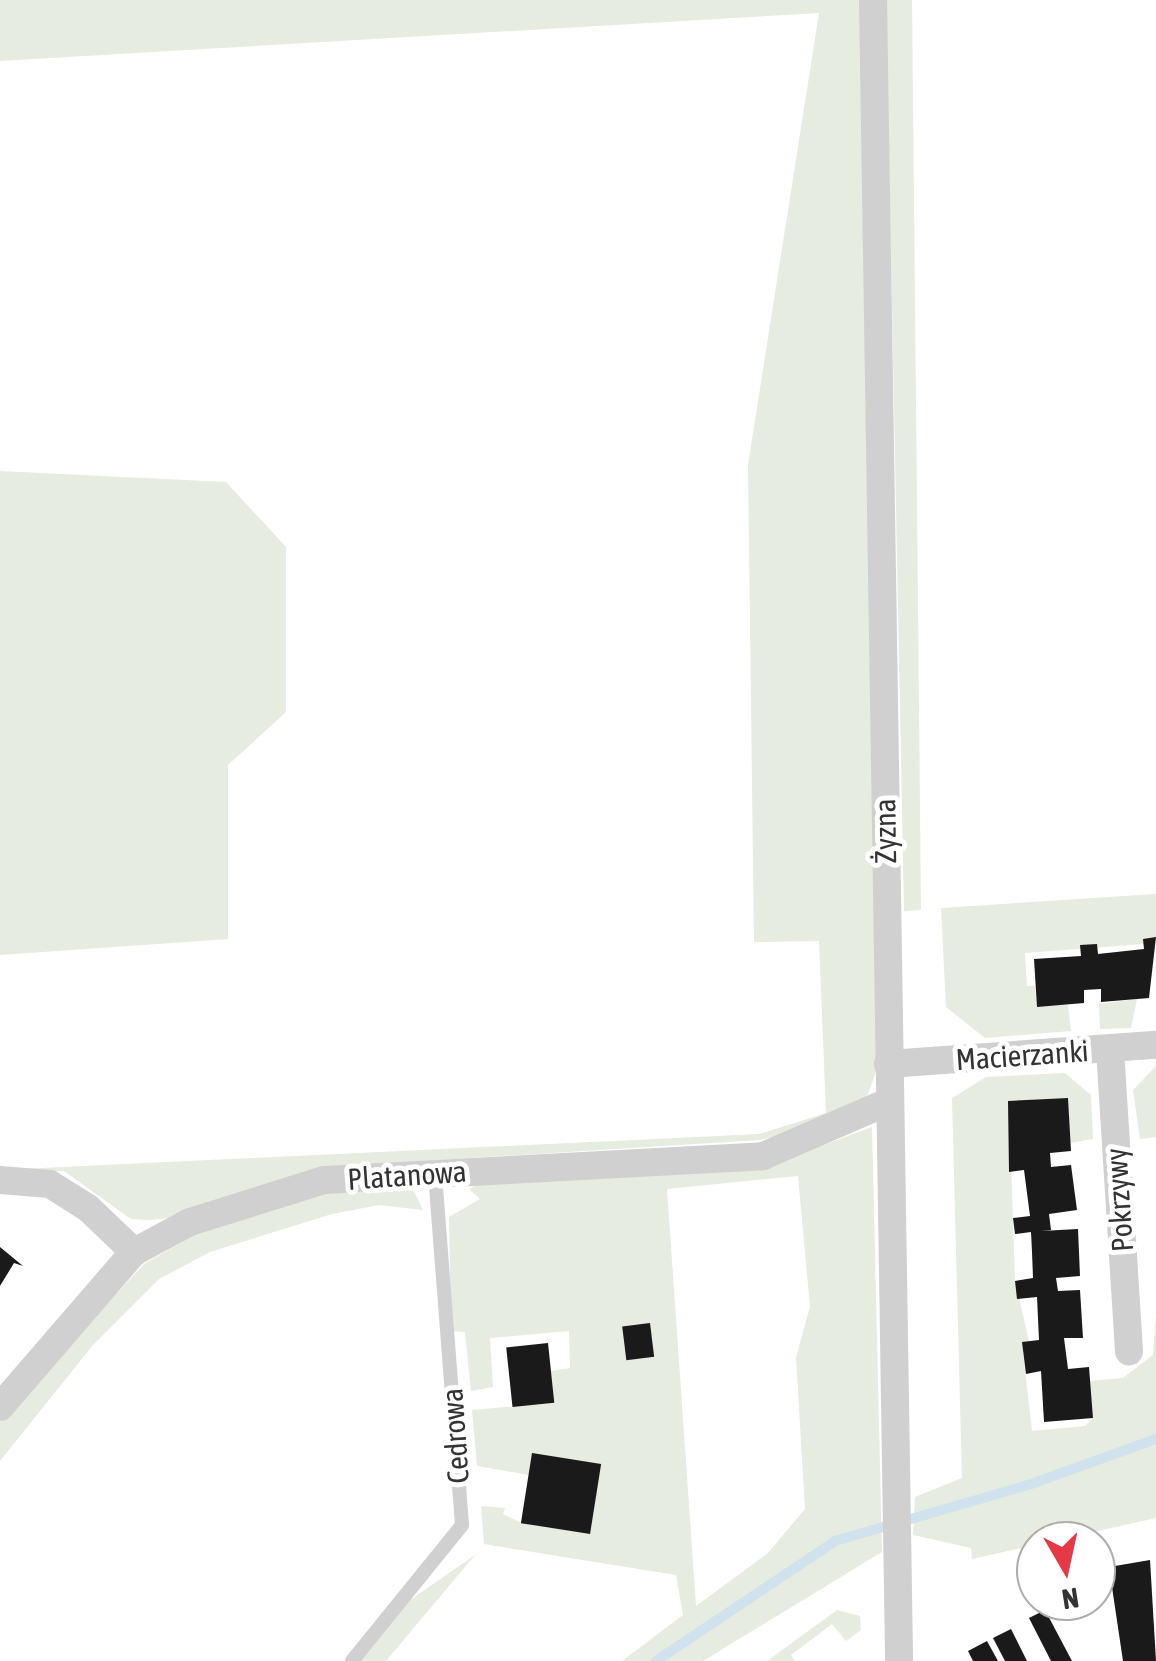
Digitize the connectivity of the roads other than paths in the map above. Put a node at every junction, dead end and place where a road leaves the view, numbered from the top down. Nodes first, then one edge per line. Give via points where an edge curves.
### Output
1 (872, 0) edge
2 (1156, 1045) edge
3 (1110, 1050) junction
4 (888, 1064) junction
5 (888, 1102) junction
6 (435, 1173) junction
7 (0, 1180) edge
8 (134, 1252) junction
9 (1129, 1350) dead end
10 (0, 1407) edge
11 (352, 1661) edge
12 (900, 1661) edge

1 - 4 street, Żyzna
2 - 3 street, Macierzanki
3 - 4 street, Macierzanki
3 - 9 street, Pokrzywy
4 - 5 street, Żyzna
5 - 6 street, Platanowa via 764,1156
5 - 12 street, Żyzna
6 - 8 street, Platanowa via 324,1180 190,1222
6 - 11 lane, Cedrowa via 462,1525
7 - 8 street via 50,1184 88,1208
8 - 10 street, Platanowa

